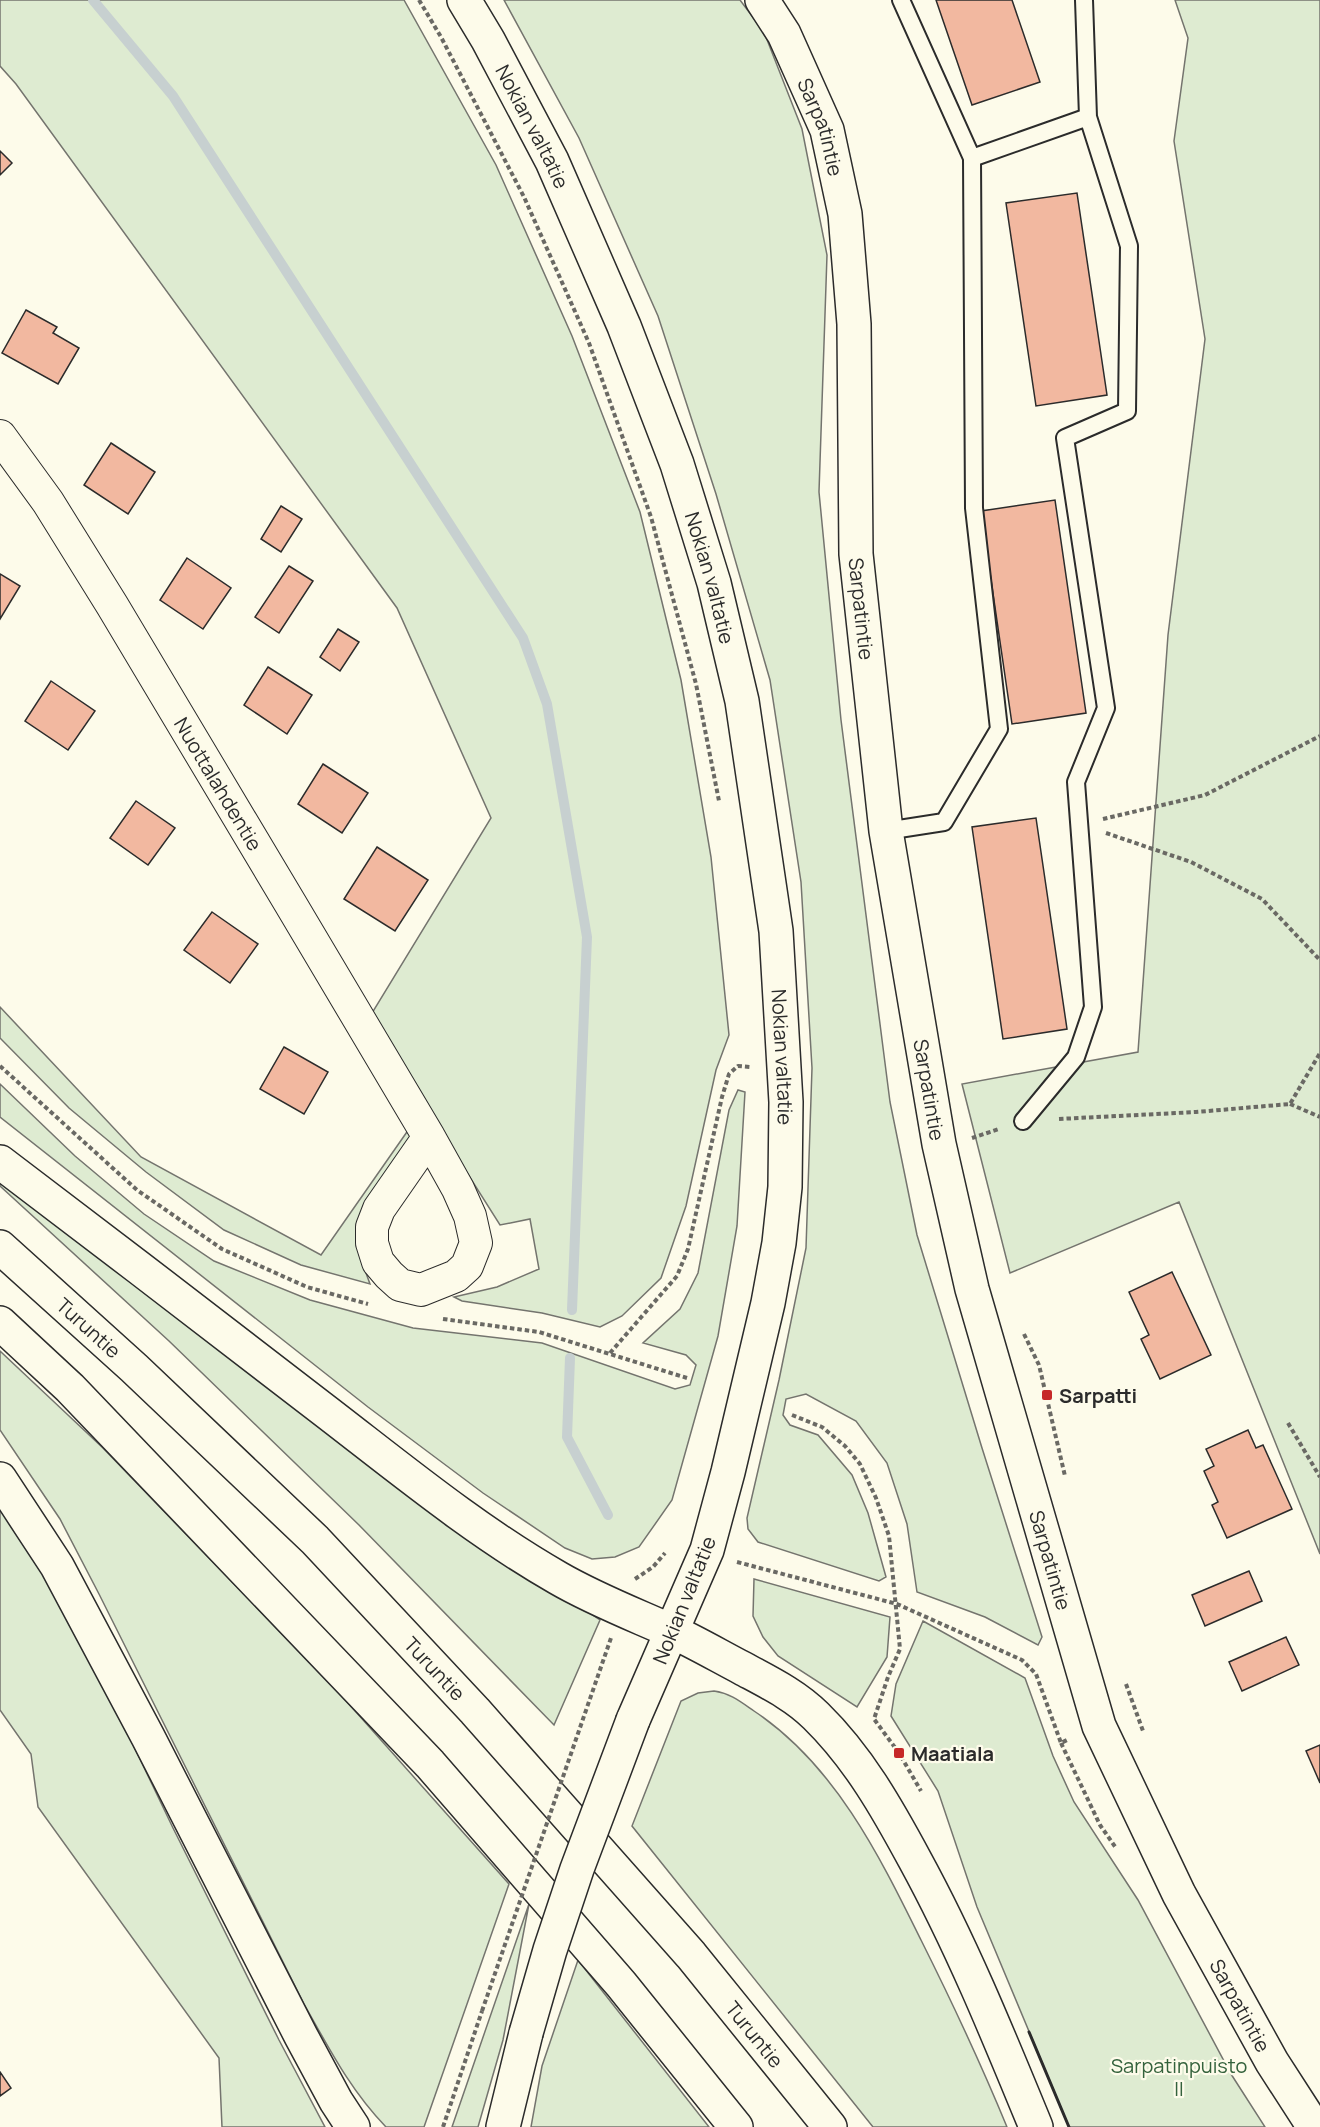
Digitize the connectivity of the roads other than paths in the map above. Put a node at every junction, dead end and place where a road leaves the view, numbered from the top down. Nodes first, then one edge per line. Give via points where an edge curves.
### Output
1 (464, 0) edge
2 (762, 0) edge
3 (901, 0) edge
4 (1084, 0) edge
5 (1088, 117) junction
6 (972, 158) junction
7 (0, 436) edge
8 (886, 831) junction
9 (1023, 1121) road end
10 (429, 1137) dead end
11 (0, 1162) edge
12 (0, 1247) edge
13 (0, 1323) edge
14 (0, 1479) edge
15 (672, 1631) junction
16 (353, 2127) edge
17 (503, 2127) edge
18 (736, 2127) edge
19 (830, 2127) edge
20 (1036, 2127) edge
21 (1314, 2127) edge

1 - 15 main road, Nokian valtatie via 552,161 624,326 677,464 714,583 742,701 776,931 786,1102 785,1187 779,1243 707,1550
2 - 8 main road, Sarpatintie via 784,34 827,130 845,214 854,324 856,554
3 - 6 lane
4 - 5 lane
5 - 6 lane
5 - 9 lane via 1130,246 1127,411 1065,438 1106,708 1077,782 1093,1007 1076,1057
6 - 8 lane via 974,508 999,729 944,822
7 - 10 street, Nuottalahdentie via 48,502 112,606
8 - 21 main road, Sarpatintie via 939,1144 972,1290 1099,1726 1179,1894 1272,2062
11 - 15 main road via 414,1479 558,1578 617,1624
12 - 19 main road, Turuntie via 135,1368 315,1540 475,1711 691,1955
13 - 18 main road via 70,1388 430,1764 621,1984
14 - 16 main road via 57,1566 301,2036
15 - 17 main road, Nokian valtatie, bridge via 633,1720 577,1869 526,2033
15 - 20 main road via 787,1692 845,1747 896,1826 933,1894 988,2010

